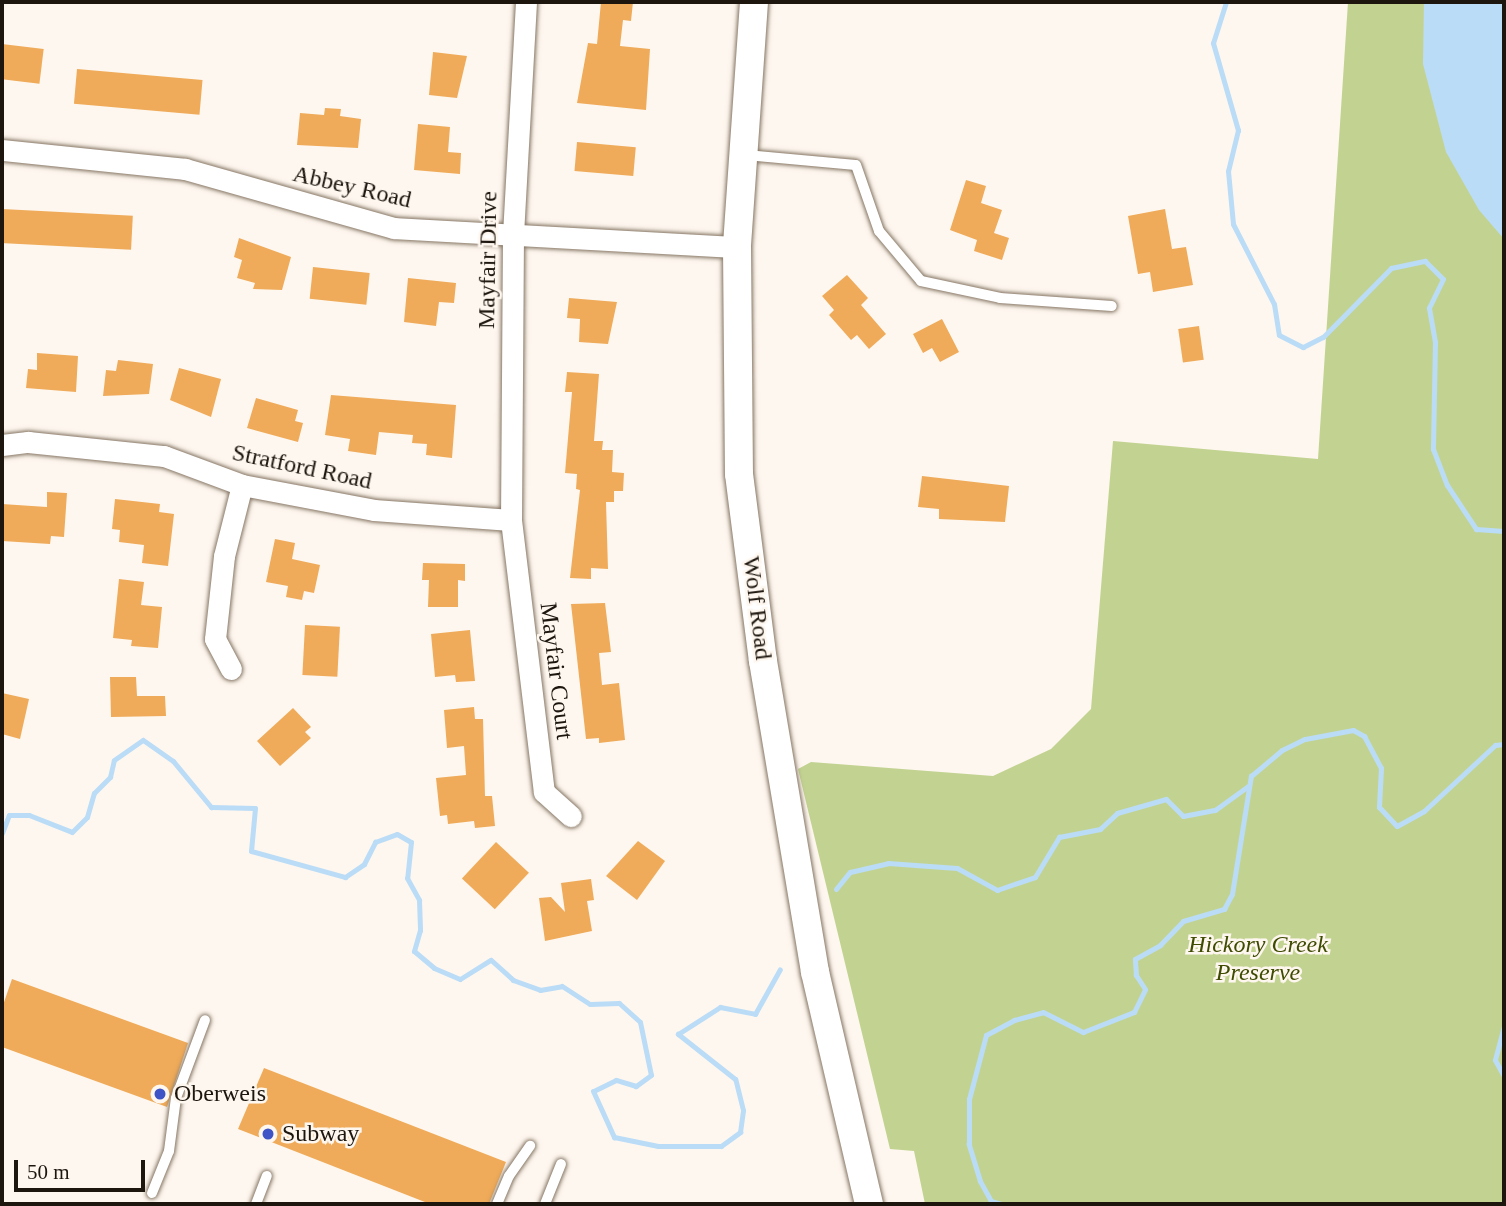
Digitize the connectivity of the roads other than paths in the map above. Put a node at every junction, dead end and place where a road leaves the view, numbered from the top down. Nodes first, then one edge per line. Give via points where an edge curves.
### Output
1 (526, 2) edge
2 (754, 2) edge
3 (2, 150) edge
4 (743, 155) junction
5 (513, 235) junction
6 (737, 247) junction
7 (1112, 306) dead end
8 (2, 445) edge
9 (242, 485) junction
10 (511, 520) junction
11 (230, 669) dead end
12 (571, 816) dead end
13 (205, 1020) dead end
14 (530, 1146) dead end
15 (561, 1164) dead end
16 (267, 1176) dead end
17 (152, 1193) dead end
18 (256, 1204) edge
19 (497, 1204) edge
20 (545, 1204) edge
21 (869, 1204) edge

1 - 5 street, Mayfair Drive
2 - 4 main road, Wolf Road
3 - 5 street, Abbey Road via 185,169 394,228
4 - 6 main road, Wolf Road
4 - 7 lane via 856,165 879,231 921,281 1000,299
5 - 6 street, Abbey Road
5 - 10 street, Mayfair Drive
6 - 21 main road, Wolf Road via 740,474 763,661 815,972
8 - 9 street, Stratford Road via 28,442 164,456
9 - 10 street, Stratford Road via 374,510
9 - 11 street via 224,556 215,639
10 - 12 street, Mayfair Court via 544,792
13 - 17 lane via 176,1098 169,1151
14 - 19 lane
15 - 20 lane
16 - 18 lane

